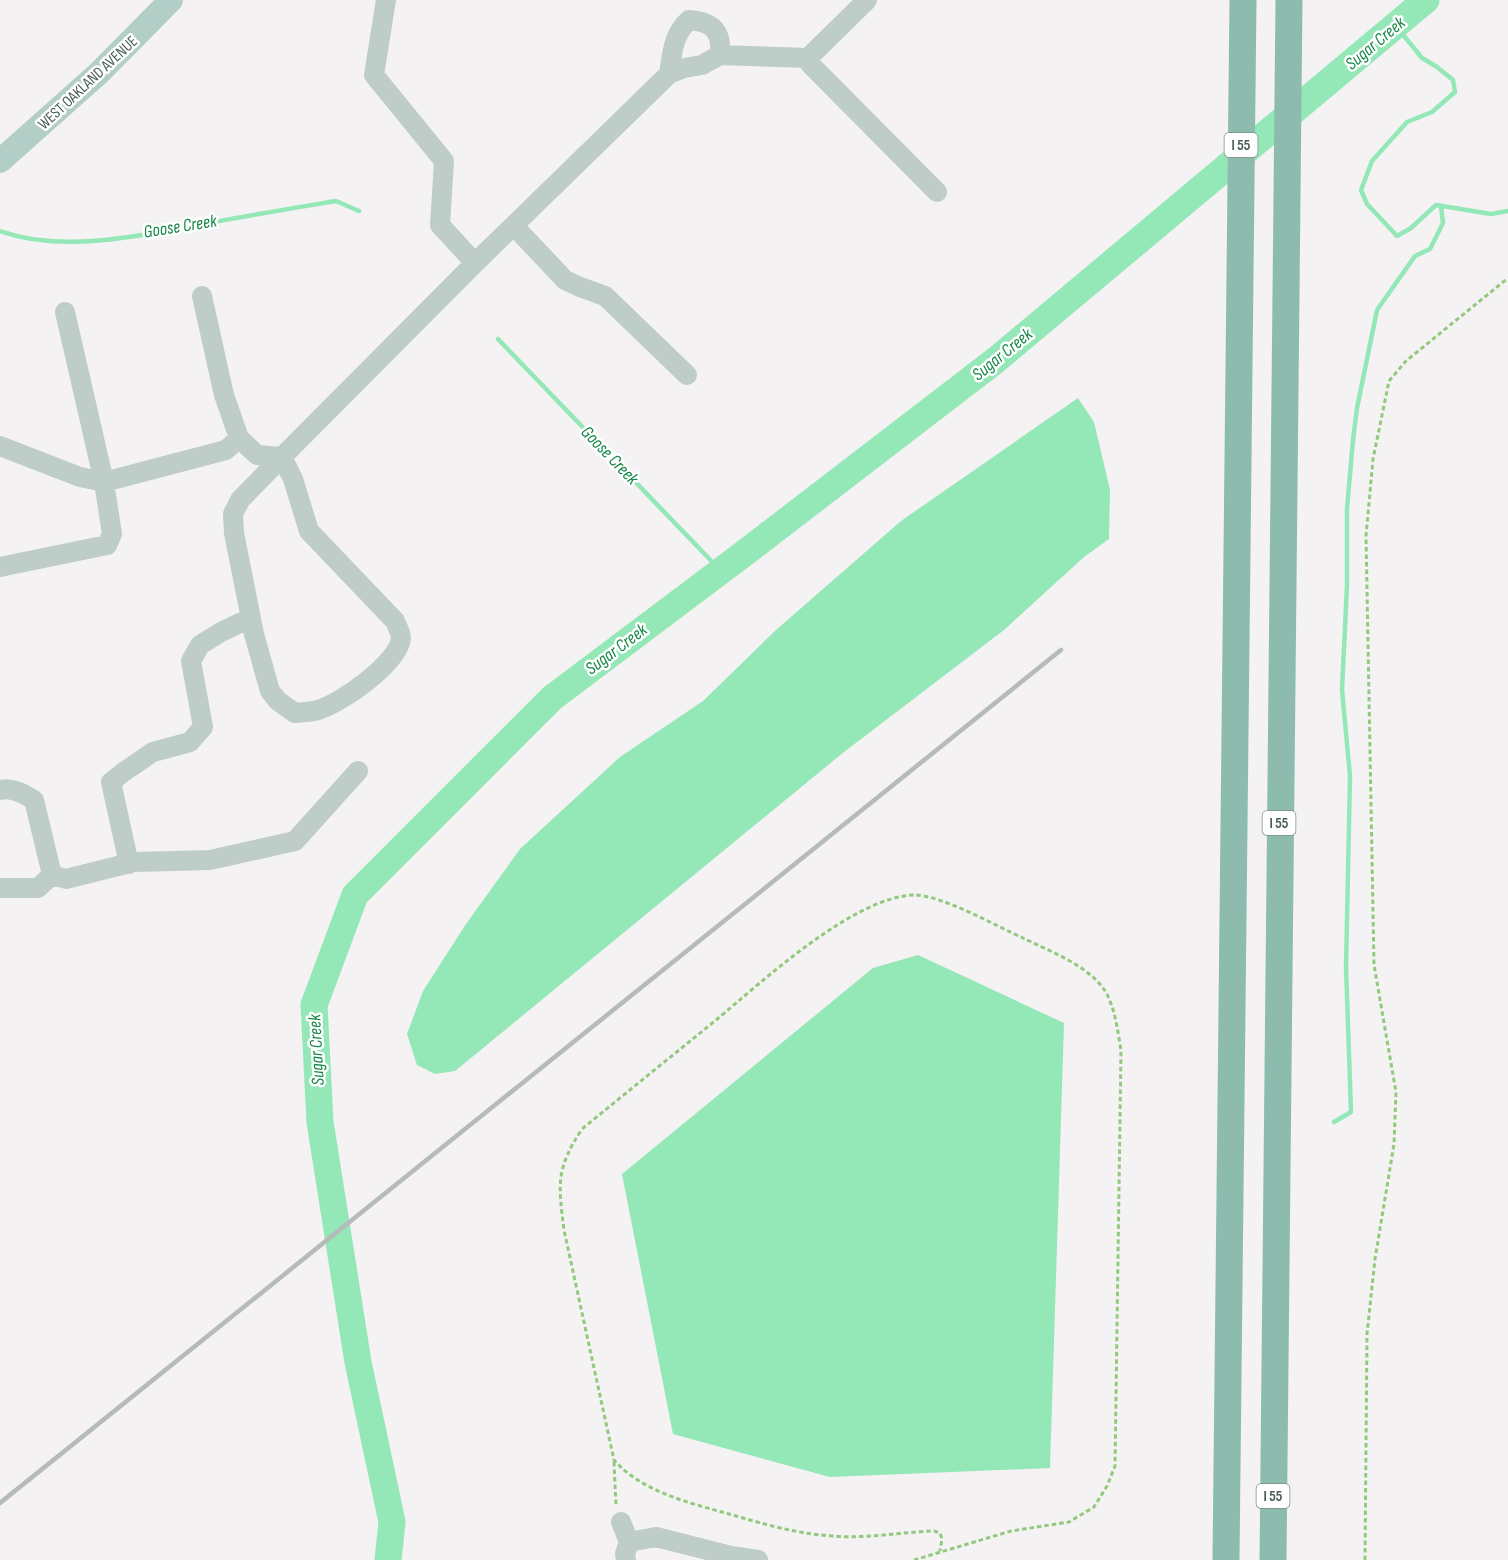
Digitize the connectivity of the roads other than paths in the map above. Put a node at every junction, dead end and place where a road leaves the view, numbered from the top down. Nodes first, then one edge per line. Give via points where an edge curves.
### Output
1 (171, 0) edge
2 (386, 0) edge
3 (867, 0) edge
4 (1243, 0) edge
5 (1288, 1) edge
6 (720, 55) junction
7 (808, 58) junction
8 (669, 74) junction
9 (0, 160) edge
10 (936, 192) dead end
11 (514, 226) junction
12 (475, 264) junction
13 (202, 296) dead end
14 (65, 312) dead end
15 (687, 375) dead end
16 (239, 438) junction
17 (0, 446) edge
18 (282, 457) junction
19 (104, 482) junction
20 (0, 567) edge
21 (250, 618) junction
22 (358, 771) dead end
23 (0, 790) edge
24 (129, 864) junction
25 (52, 875) junction
26 (0, 888) edge
27 (621, 1522) road end
28 (627, 1551) edge
29 (758, 1560) edge
30 (1226, 1560) edge
31 (1273, 1560) edge

1 - 9 main road, WEST OAKLAND AVENUE via 100,72
2 - 12 lane via 374,75 444,161 440,225
3 - 7 lane
4 - 30 highway, I 55
5 - 31 highway, I 55
6 - 7 lane
6 - 8 lane via 702,65
6 - 8 lane via 721,42 712,27 703,21 689,20 674,44
7 - 10 lane
8 - 11 lane
11 - 12 lane
11 - 15 lane via 565,280 605,296
12 - 18 lane
13 - 16 lane via 224,396
14 - 19 lane
16 - 18 lane via 257,455
16 - 19 lane via 226,450
17 - 19 lane via 80,477
18 - 21 lane via 240,500 233,514
18 - 21 lane via 309,531 395,621 401,638 383,668 357,688 319,710 295,713 270,691
19 - 20 lane via 112,534 107,545
21 - 24 lane via 200,645 191,661 203,727 190,742 153,752 111,782
22 - 24 lane via 295,841 210,860
23 - 25 lane via 6,788 34,800
24 - 25 lane via 66,879
25 - 26 lane via 38,888
27 - 28 lane
28 - 29 lane via 656,1537

